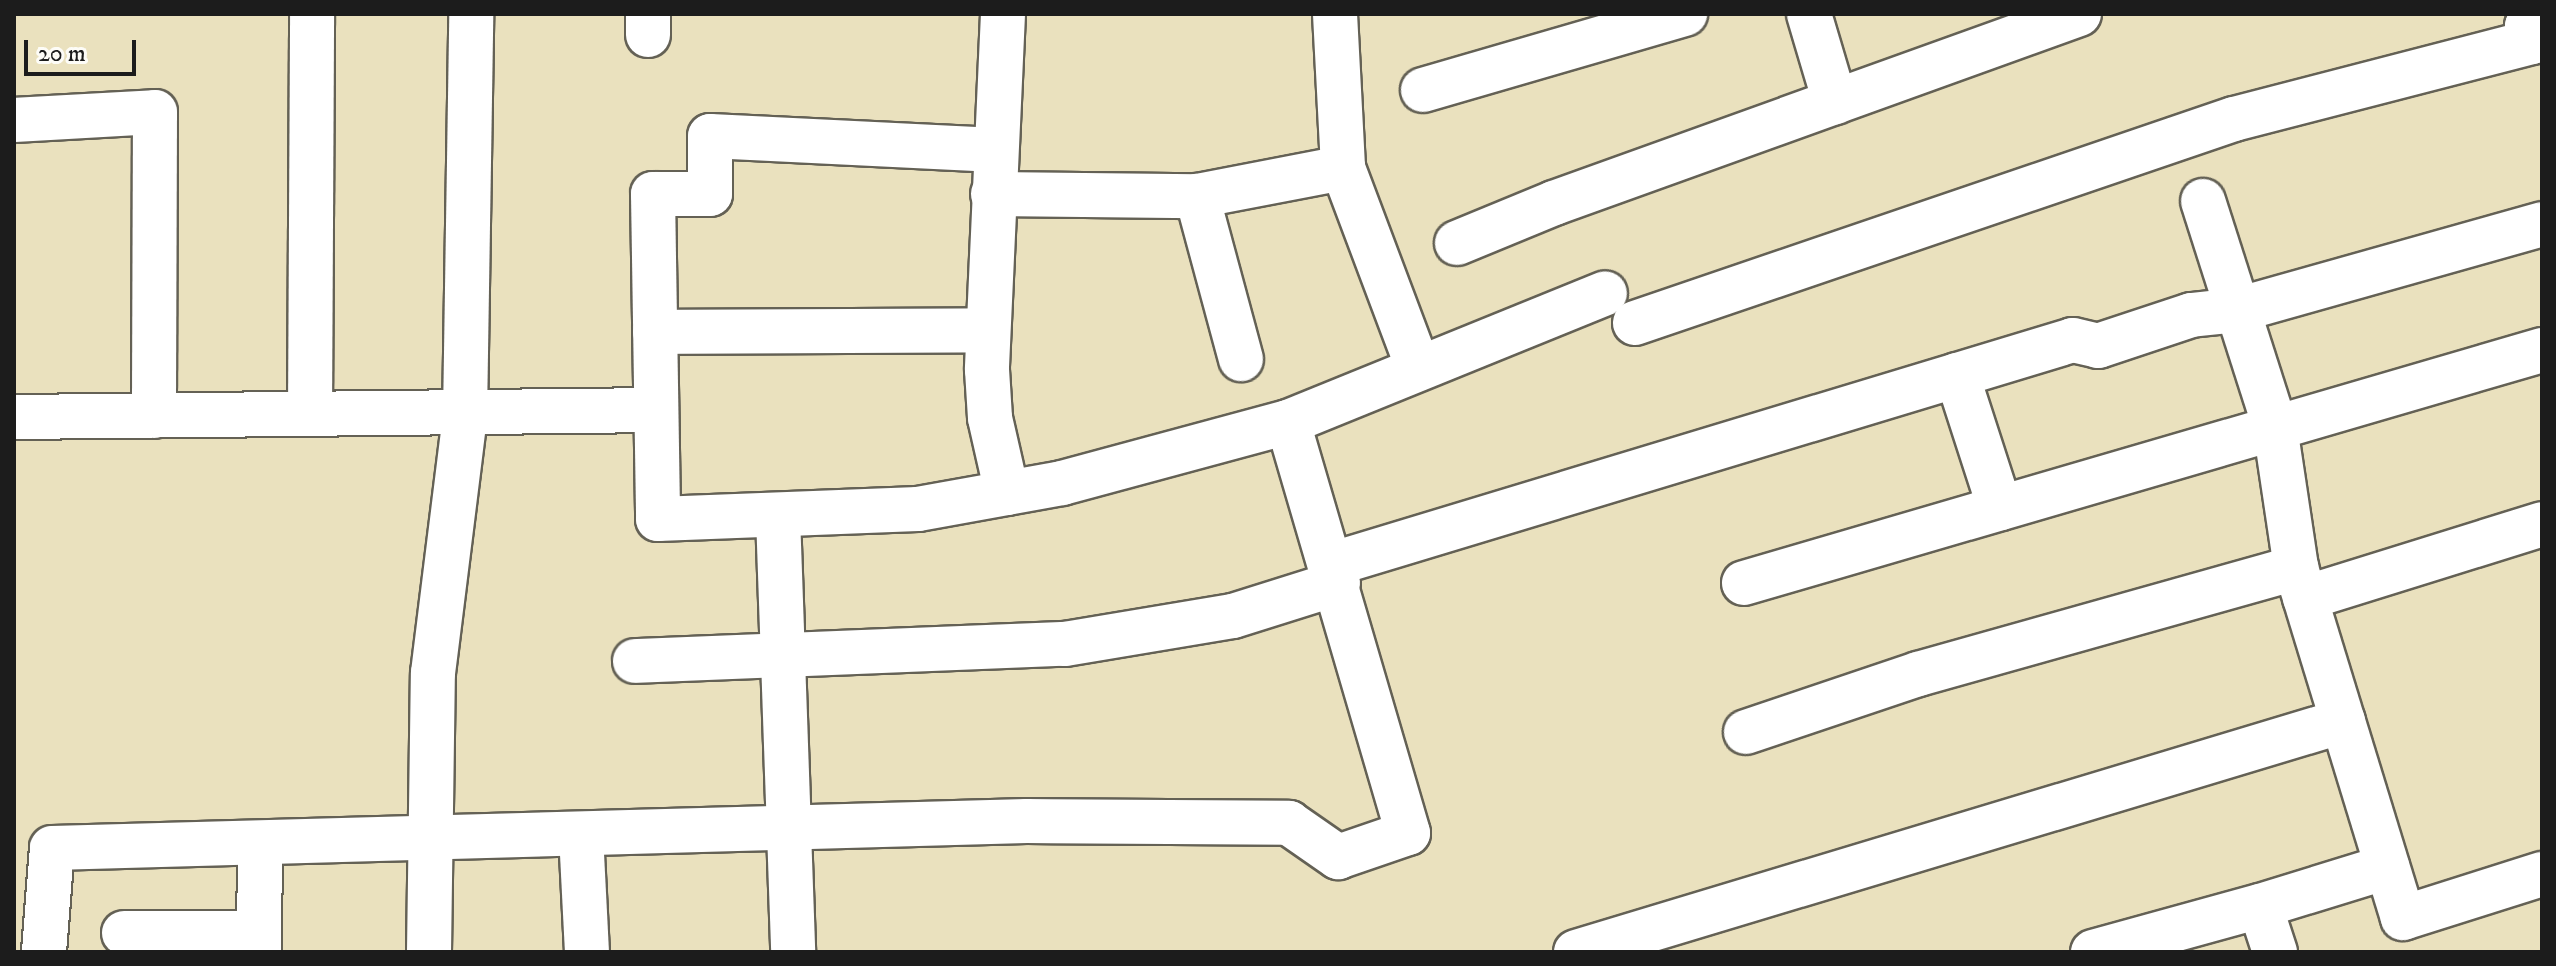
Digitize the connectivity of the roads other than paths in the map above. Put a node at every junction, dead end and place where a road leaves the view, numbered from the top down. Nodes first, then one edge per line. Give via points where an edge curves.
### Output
1 (312, 14) edge
2 (471, 14) edge
3 (1003, 14) edge
4 (1335, 14) edge
5 (1685, 14) edge
6 (1809, 14) edge
7 (2079, 14) edge
8 (2533, 36) edge
9 (1423, 90) dead end
10 (1835, 102) junction
11 (14, 120) edge
12 (996, 150) junction
13 (1343, 168) junction
14 (993, 194) junction
15 (1197, 196) junction
16 (2203, 201) dead end
17 (2542, 224) edge
18 (1457, 243) dead end
19 (2237, 310) junction
20 (988, 330) junction
21 (655, 332) junction
22 (2542, 350) edge
23 (1241, 359) dead end
24 (1418, 368) junction
25 (1957, 375) junction
26 (656, 410) junction
27 (310, 414) junction
28 (154, 416) junction
29 (465, 416) junction
30 (14, 417) edge
31 (1288, 422) junction
32 (2275, 427) junction
33 (1007, 493) junction
34 (2000, 508) junction
35 (778, 516) junction
36 (2542, 524) edge
37 (1336, 574) junction
38 (1744, 583) dead end
39 (2300, 583) junction
40 (784, 655) junction
41 (635, 661) dead end
42 (2343, 721) junction
43 (1746, 732) dead end
44 (791, 829) junction
45 (581, 834) junction
46 (429, 841) junction
47 (260, 843) junction
48 (33, 848) edge
49 (2387, 867) junction
50 (2542, 874) edge
51 (2260, 906) junction
52 (124, 933) dead end
53 (259, 942) edge
54 (44, 952) edge
55 (429, 952) edge
56 (587, 952) edge
57 (793, 952) edge
58 (1576, 952) edge
59 (2093, 952) edge
60 (2275, 952) edge

1 - 27 street
2 - 29 street
3 - 12 street
4 - 13 street
5 - 9 street
6 - 10 street
7 - 10 street
8 - 24 street via 2234,119
10 - 18 street
11 - 28 street via 155,112
12 - 14 street
12 - 21 street via 710,136 710,194 653,194
13 - 15 street
13 - 24 street
14 - 15 street
14 - 20 street
15 - 23 street
16 - 19 street
17 - 19 street
19 - 25 street via 2191,315 2098,346 2073,340
19 - 32 street
20 - 21 street
20 - 33 street via 990,418
21 - 26 street
22 - 32 street
24 - 31 street
25 - 34 street
25 - 37 street
26 - 29 street
26 - 35 street via 658,519
27 - 28 street
27 - 29 street
28 - 30 street
29 - 46 street via 433,673
31 - 33 street
31 - 37 street
32 - 34 street
32 - 39 street
33 - 35 street via 918,509
34 - 38 street
35 - 40 street
36 - 39 street
37 - 40 street via 1233,616 1065,644
37 - 44 street via 1408,833 1338,857 1289,823 1027,821
39 - 42 street
39 - 43 street via 1918,674
40 - 41 street
40 - 44 street
42 - 49 street
42 - 58 street
44 - 45 street
44 - 57 street
45 - 46 street
45 - 56 street
46 - 47 street
46 - 55 street
47 - 48 street
47 - 53 street
48 - 54 street
49 - 50 street via 2403,918
49 - 51 street
51 - 59 street
51 - 60 street
52 - 53 street

